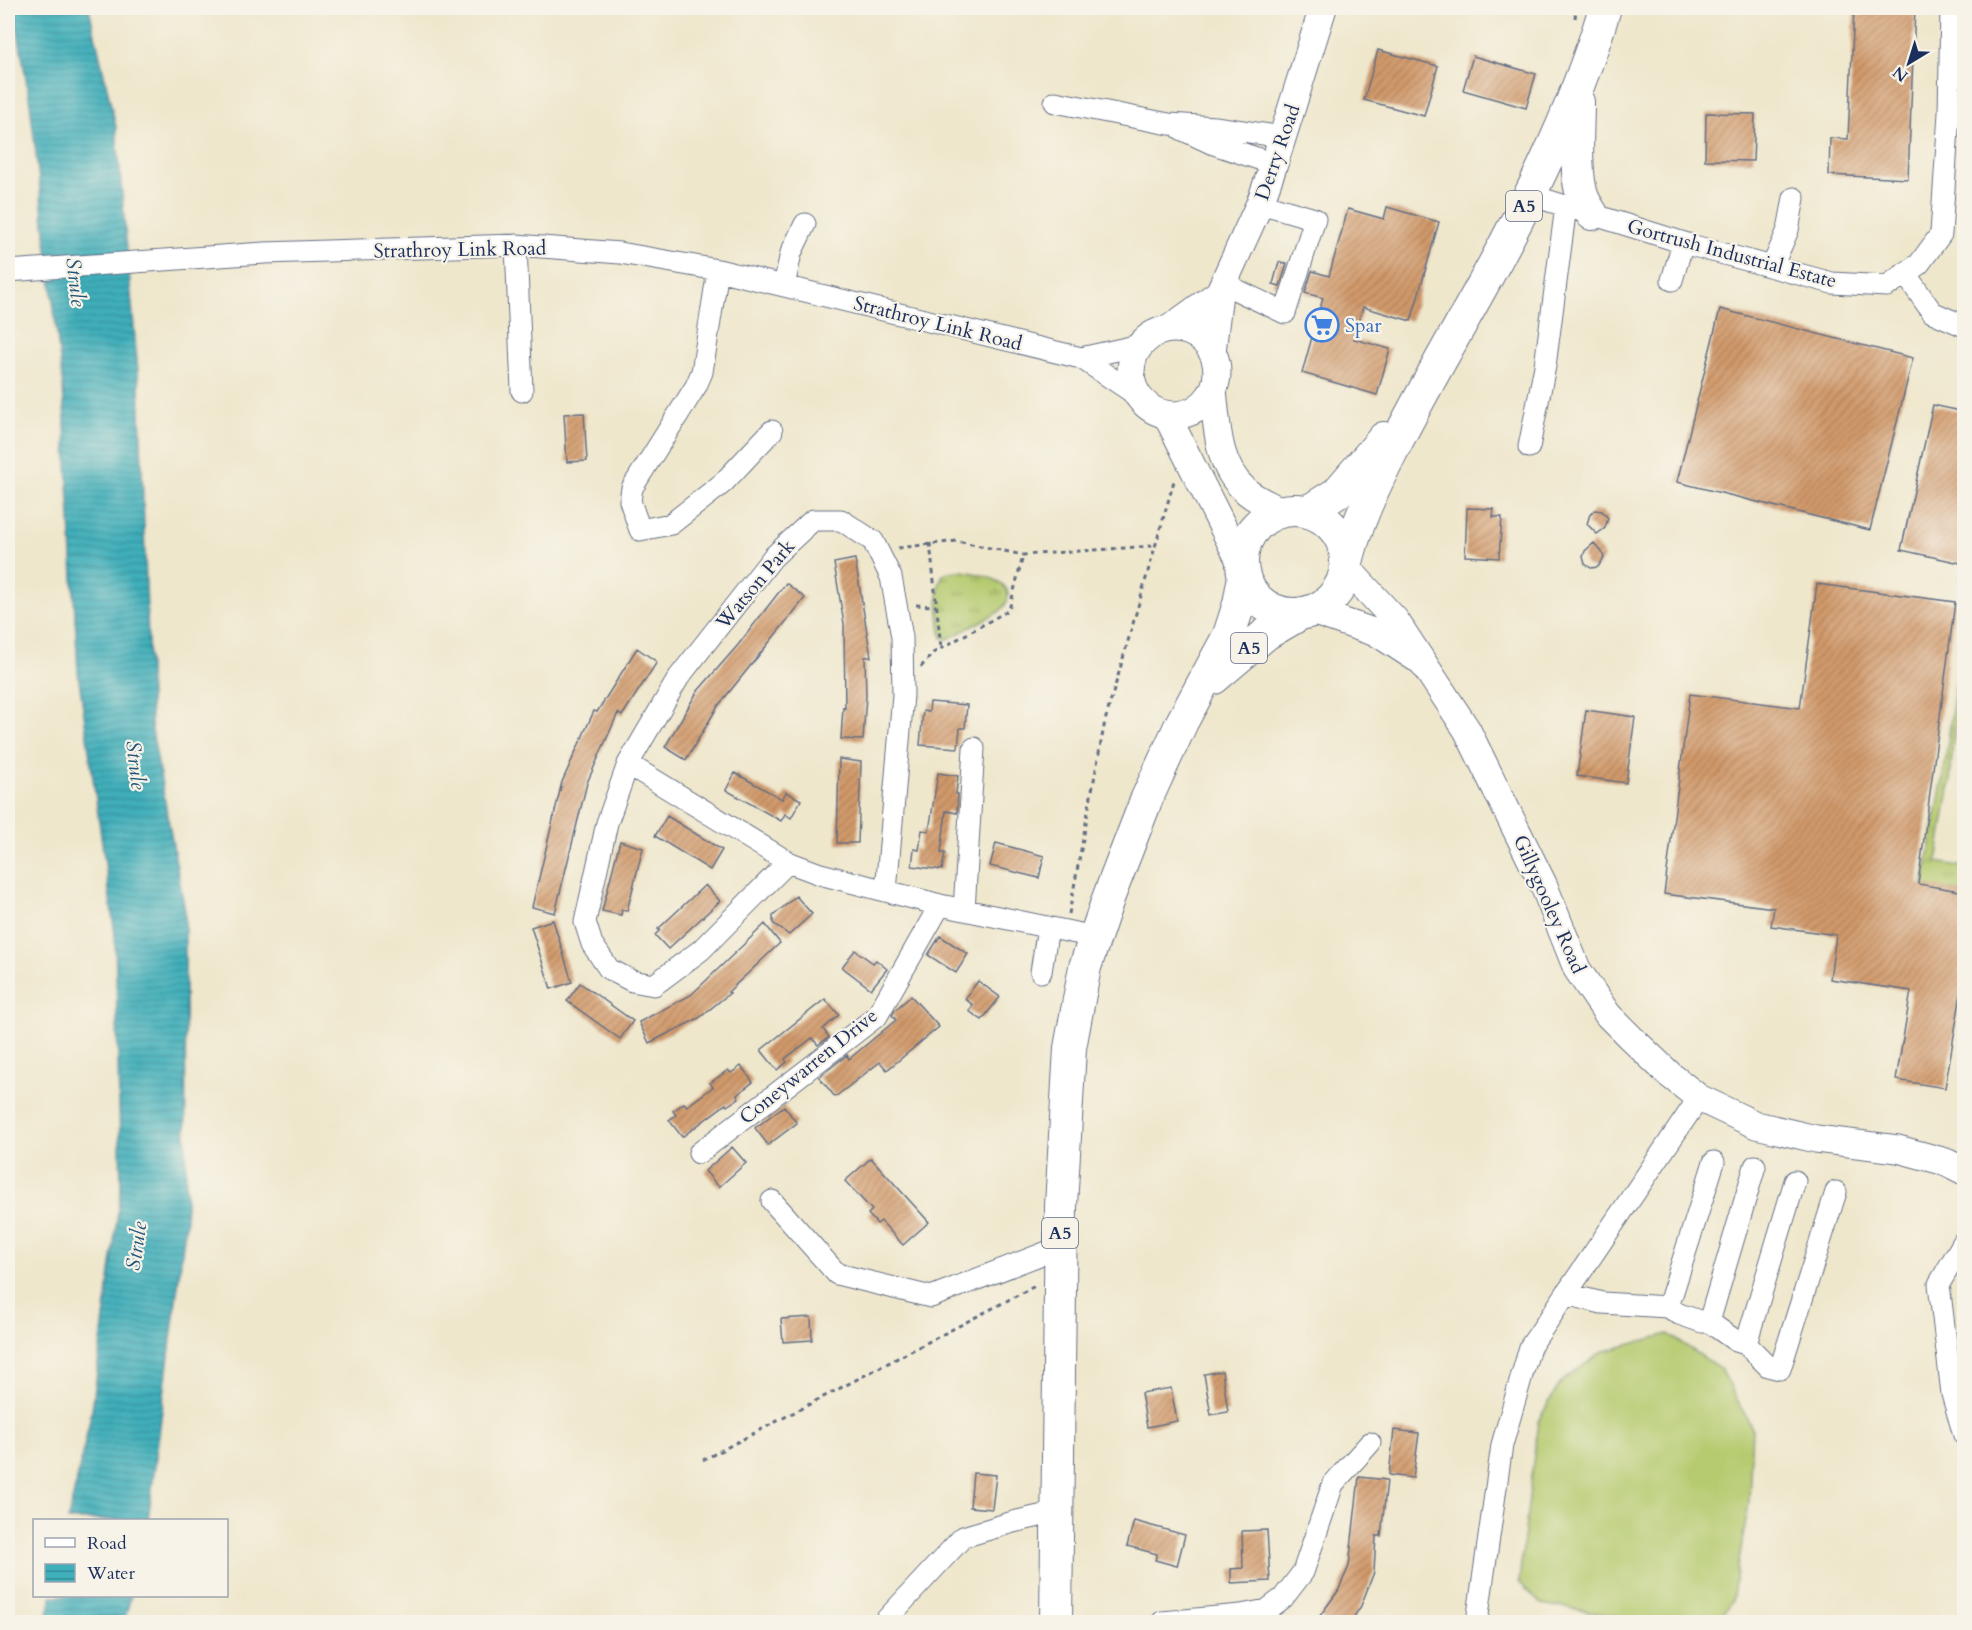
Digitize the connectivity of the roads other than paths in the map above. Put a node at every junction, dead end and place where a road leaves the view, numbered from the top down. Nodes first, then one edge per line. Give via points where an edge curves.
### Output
1 (1323, 8) edge
2 (1605, 8) edge
3 (1951, 8) edge
4 (1578, 86) junction
5 (1055, 102) dead end
6 (1169, 124) junction
7 (1283, 137) junction
8 (1274, 164) junction
9 (1530, 195) junction
10 (1794, 198) dead end
11 (1260, 203) junction
12 (1579, 210) junction
13 (805, 224) dead end
14 (1683, 243) junction
15 (516, 245) junction
16 (1772, 267) junction
17 (718, 270) junction
18 (8, 272) edge
19 (1905, 273) junction
20 (1672, 280) dead end
21 (784, 286) junction
22 (1222, 288) junction
23 (1965, 326) edge
24 (1169, 329) junction
25 (1140, 345) junction
26 (1212, 352) junction
27 (1081, 358) junction
28 (1213, 390) junction
29 (522, 391) dead end
30 (1421, 393) junction
31 (1138, 396) junction
32 (1166, 414) junction
33 (772, 431) dead end
34 (1529, 447) dead end
35 (1294, 511) junction
36 (1347, 564) junction
37 (1243, 572) junction
38 (1307, 612) junction
39 (1422, 662) junction
40 (1200, 690) junction
41 (974, 748) dead end
42 (628, 764) junction
43 (788, 861) junction
44 (886, 891) junction
45 (940, 905) junction
46 (964, 910) junction
47 (1070, 932) junction
48 (1041, 972) dead end
49 (1699, 1098) junction
50 (699, 1153) dead end
51 (1714, 1162) dead end
52 (1755, 1166) dead end
53 (1965, 1171) edge
54 (1795, 1181) dead end
55 (1836, 1192) dead end
56 (772, 1202) dead end
57 (1965, 1241) edge
58 (1060, 1248) junction
59 (1566, 1293) junction
60 (1668, 1307) junction
61 (1710, 1322) junction
62 (1746, 1344) junction
63 (1965, 1435) edge
64 (1370, 1443) dead end
65 (1057, 1512) junction
66 (884, 1623) edge
67 (1056, 1623) edge
68 (1162, 1623) edge
69 (1477, 1623) edge

1 - 7 main road, Derry Road
2 - 4 highway, A5
3 - 19 street, Gortrush Industrial Estate via 1941,234 1919,264
4 - 9 highway, A5
4 - 12 highway via 1577,145 1582,198
5 - 6 street
6 - 7 street
6 - 8 street
7 - 8 main road, Derry Road
8 - 11 main road, Derry Road
9 - 12 street, Gortrush Industrial Estate
9 - 30 highway, A5
10 - 16 street via 1788,230
11 - 22 main road, Derry Road
11 - 22 street via 1315,219 1285,313
12 - 14 street, Gortrush Industrial Estate
12 - 34 street
13 - 21 street via 790,253
14 - 16 street, Gortrush Industrial Estate
14 - 20 street
15 - 17 street, Strathroy Link Road via 620,253
15 - 18 street, Strathroy Link Road via 264,253
15 - 29 street
16 - 19 street, Gortrush Industrial Estate via 1832,283 1887,286
17 - 21 street, Strathroy Link Road
17 - 33 street via 702,372 632,488 630,501 640,530 671,524 723,483
19 - 23 street via 1932,312
21 - 27 street, Strathroy Link Road
22 - 24 main road
22 - 26 main road, Derry Road
24 - 25 main road via 1157,332
24 - 26 main road via 1194,334
25 - 27 street, Strathroy Link Road
25 - 31 main road via 1130,372
26 - 28 main road via 1216,363
27 - 31 street, Strathroy Link Road
28 - 32 main road via 1195,409 1179,415
28 - 35 main road via 1221,451 1232,478 1246,492
30 - 35 highway, A5 via 1337,493
30 - 36 highway, A5 via 1355,530
31 - 32 main road via 1154,410
32 - 37 main road
35 - 36 highway via 1315,513 1329,522 1345,547
35 - 37 highway, A5 via 1266,518 1253,529 1245,543
36 - 38 highway, A5 via 1339,590 1327,603
36 - 39 main road, Gillygooley Road via 1395,620
37 - 38 highway, A5 via 1251,591 1262,603 1278,612
37 - 40 highway, A5 via 1239,604 1229,635
38 - 39 main road, Gillygooley Road via 1379,634
38 - 40 highway, A5 via 1266,634
39 - 49 main road, Gillygooley Road via 1472,741 1544,886 1577,969 1608,1015
40 - 47 highway, A5 via 1147,798 1109,896
41 - 46 street
42 - 43 street
42 - 43 street, Watson Park via 607,823 585,922 592,944 609,969 632,981 654,985 701,950
42 - 44 street, Watson Park via 679,677 773,557 813,520 841,520 873,541 891,577 902,637 903,695
43 - 44 street
44 - 45 street
45 - 46 street
45 - 50 street, Coneywarren Drive via 877,1016
46 - 47 street
47 - 48 street
47 - 58 highway, A5 via 1085,968 1070,1048
49 - 53 main road, Gillygooley Road via 1756,1125 1816,1139 1898,1149
49 - 59 street
51 - 60 street
52 - 61 street
54 - 62 street
55 - 62 street via 1780,1369 1768,1366
56 - 58 street via 837,1274 931,1297
57 - 63 street via 1939,1284 1952,1394
58 - 65 highway, A5
59 - 60 street via 1602,1303
59 - 69 street via 1530,1347 1502,1445
60 - 61 street
61 - 62 street
64 - 68 street via 1333,1484 1303,1572 1283,1598 1267,1610
65 - 66 street via 963,1537
65 - 67 highway, A5

